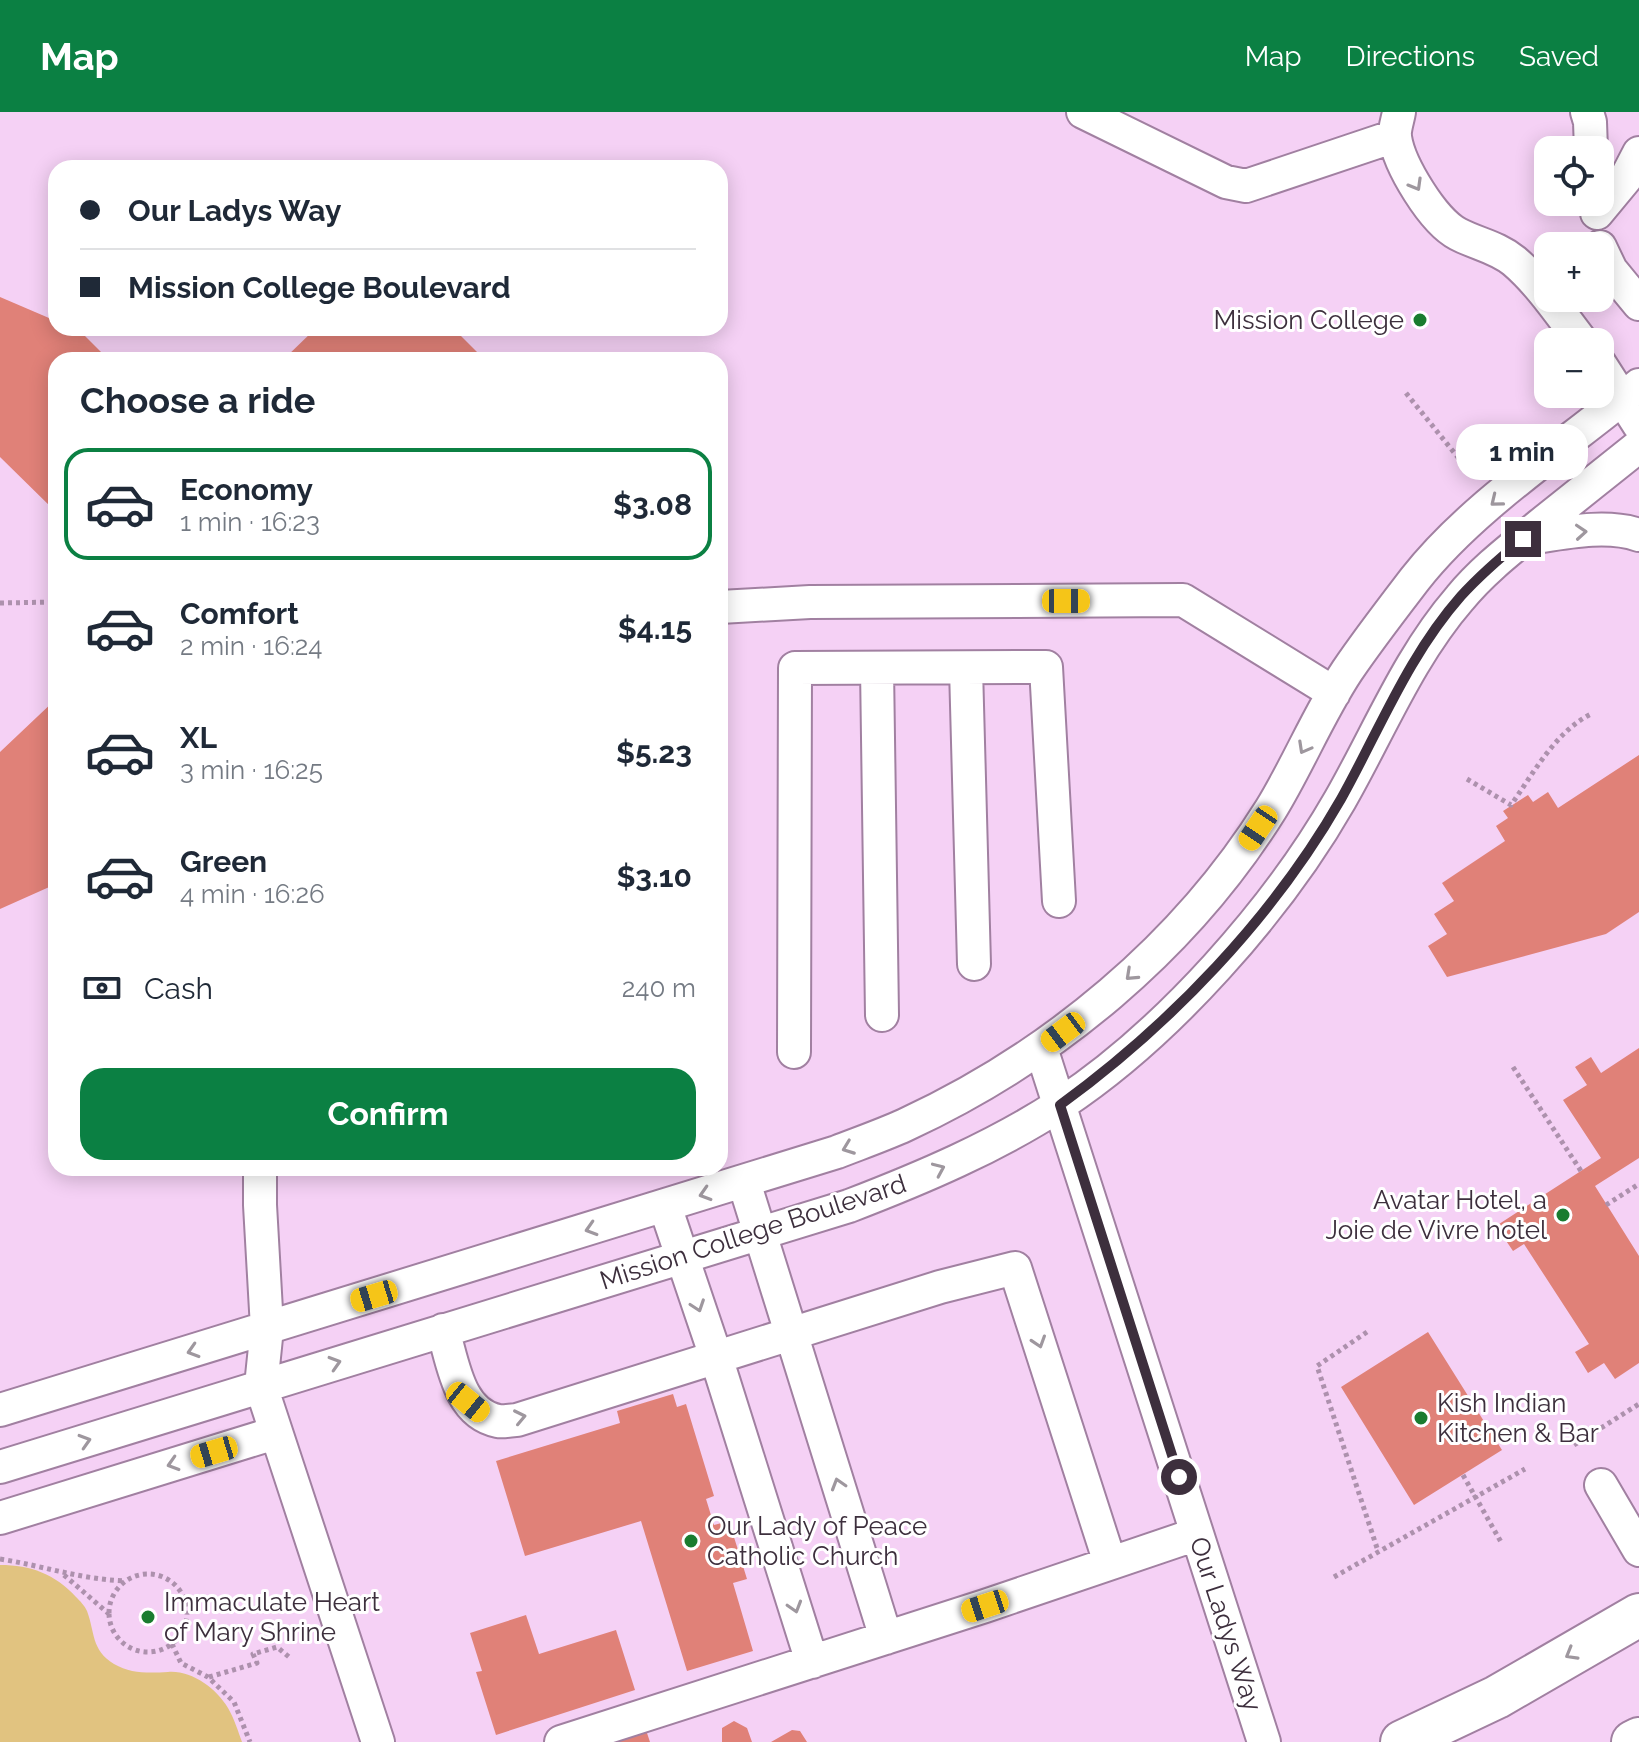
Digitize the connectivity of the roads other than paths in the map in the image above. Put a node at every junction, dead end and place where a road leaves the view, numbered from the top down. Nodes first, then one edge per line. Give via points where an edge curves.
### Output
1 (1083, 112) edge
2 (1587, 112) edge
3 (1397, 124) edge
4 (1590, 136) edge
5 (1639, 153) edge
6 (1614, 190) edge
7 (1614, 274) edge
8 (1639, 304) edge
9 (1571, 328) edge
10 (1614, 381) edge
11 (1633, 403) edge
12 (1639, 446) edge
13 (1639, 535) edge
14 (1523, 539) junction
15 (728, 607) edge
16 (877, 668) junction
17 (966, 668) junction
18 (1334, 693) junction
19 (1059, 901) dead end
20 (974, 964) dead end
21 (882, 1015) dead end
22 (1041, 1048) junction
23 (794, 1052) dead end
24 (1060, 1105) junction
25 (260, 1176) edge
26 (744, 1182) junction
27 (665, 1206) junction
28 (760, 1234) junction
29 (682, 1258) junction
30 (267, 1328) junction
31 (443, 1330) junction
32 (792, 1334) junction
33 (716, 1357) junction
34 (261, 1386) junction
35 (0, 1410) edge
36 (275, 1433) junction
37 (0, 1467) edge
38 (1601, 1485) dead end
39 (0, 1518) edge
40 (1197, 1534) junction
41 (1639, 1550) edge
42 (1110, 1563) junction
43 (1639, 1615) edge
44 (886, 1638) junction
45 (812, 1662) junction
46 (1639, 1739) edge
47 (378, 1742) edge
48 (561, 1742) edge
49 (1264, 1742) edge
50 (1402, 1742) edge
51 (1633, 1742) edge

1 - 3 street via 1226,182 1246,186
2 - 4 street
3 -> 9 street via 1411,178 1431,210 1456,234 1514,261
5 - 6 street
7 - 8 street
10 - 11 street
11 -> 18 street, Mission College Boulevard via 1454,535 1416,577
12 - 14 street, Mission College Boulevard
14 -> 13 street via 1583,532
14 - 24 street, Mission College Boulevard via 1485,571 1428,640 1340,801 1259,917 1172,1013
15 - 18 street via 1183,600
16 - 17 street
16 - 21 street
16 - 23 street via 795,668
17 - 19 street via 1046,667
17 - 20 street
18 -> 22 street, Mission College Boulevard via 1271,809 1210,894 1126,980
22 - 24 street, Our Ladys Way
22 -> 26 street, Mission College Boulevard via 904,1126
28 -> 24 street, Mission College Boulevard via 900,1187
24 - 40 street, Our Ladys Way
25 - 30 street
26 -> 27 street, Mission College Boulevard
26 - 28 street
27 - 29 street
27 -> 30 street, Mission College Boulevard
28 - 29 street, Mission College Boulevard
28 - 32 street
29 - 31 street, Mission College Boulevard
29 -> 33 street
30 - 34 street
30 -> 35 street, Mission College Boulevard
31 -> 33 street via 468,1402 498,1421 517,1420
34 -> 31 street, Mission College Boulevard
32 - 33 street
32 -> 42 street via 1015,1268
44 -> 32 street
33 -> 45 street
34 - 36 street
37 -> 34 street, Mission College Boulevard
36 -> 39 street
36 - 47 street
38 - 41 street
40 - 42 street
40 - 49 street, Our Ladys Way
42 - 44 street
43 -> 50 main road via 1497,1697
44 - 45 street
45 - 48 street
46 - 51 main road

